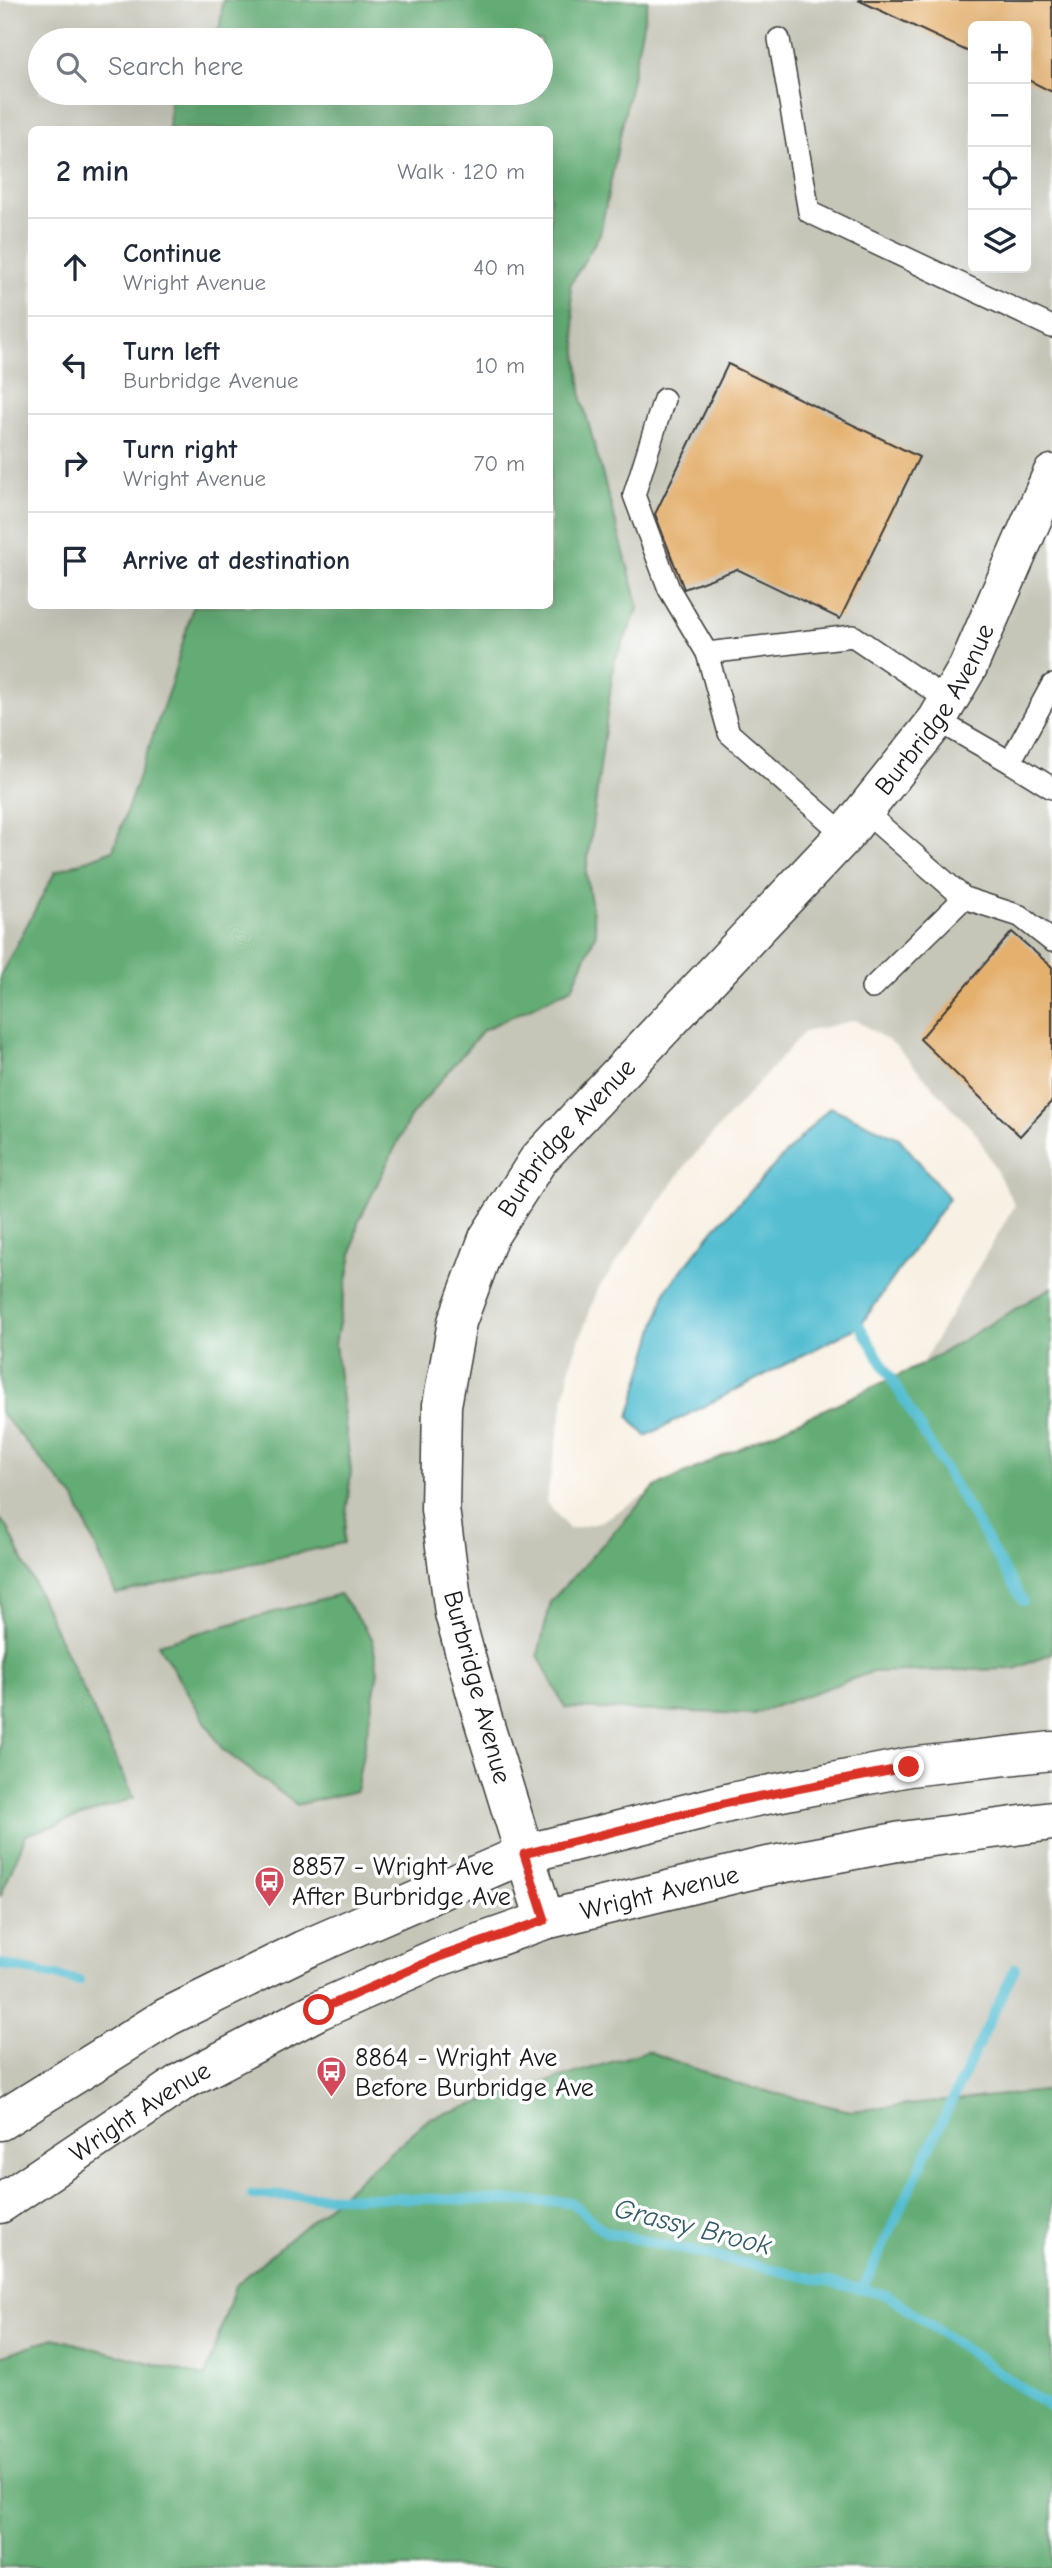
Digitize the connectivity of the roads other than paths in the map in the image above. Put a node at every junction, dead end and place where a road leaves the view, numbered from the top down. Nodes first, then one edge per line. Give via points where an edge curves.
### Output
1 (779, 39) dead end
2 (1052, 327) edge
3 (664, 399) dead end
4 (1052, 474) edge
5 (707, 653) junction
6 (1052, 685) edge
7 (943, 710) junction
8 (1010, 762) junction
9 (1052, 788) edge
10 (855, 824) junction
11 (964, 898) junction
12 (1052, 941) edge
13 (872, 988) dead end
14 (1052, 1751) edge
15 (1052, 1821) edge
16 (524, 1854) junction
17 (545, 1920) junction
18 (0, 2121) edge
19 (0, 2204) edge

1 - 2 lane via 809,212
3 - 5 lane via 634,495 669,589
4 - 7 main road, Burbridge Avenue via 968,667
5 - 7 lane via 853,636
5 - 10 lane via 729,733
6 - 8 lane
7 - 8 lane
7 - 10 main road, Burbridge Avenue
8 - 9 lane
10 - 11 lane
10 - 16 main road, Burbridge Avenue via 538,1160 488,1238 457,1322 442,1405 440,1509 454,1612
11 - 12 lane via 1020,916
11 - 13 lane
14 - 16 main road via 909,1767 736,1801
15 - 17 main road, Wright Avenue via 902,1841 763,1867
16 - 17 main road, Burbridge Avenue
16 - 18 main road via 303,1950 167,2017
17 - 19 main road, Wright Avenue via 439,1957 319,2010 195,2074

